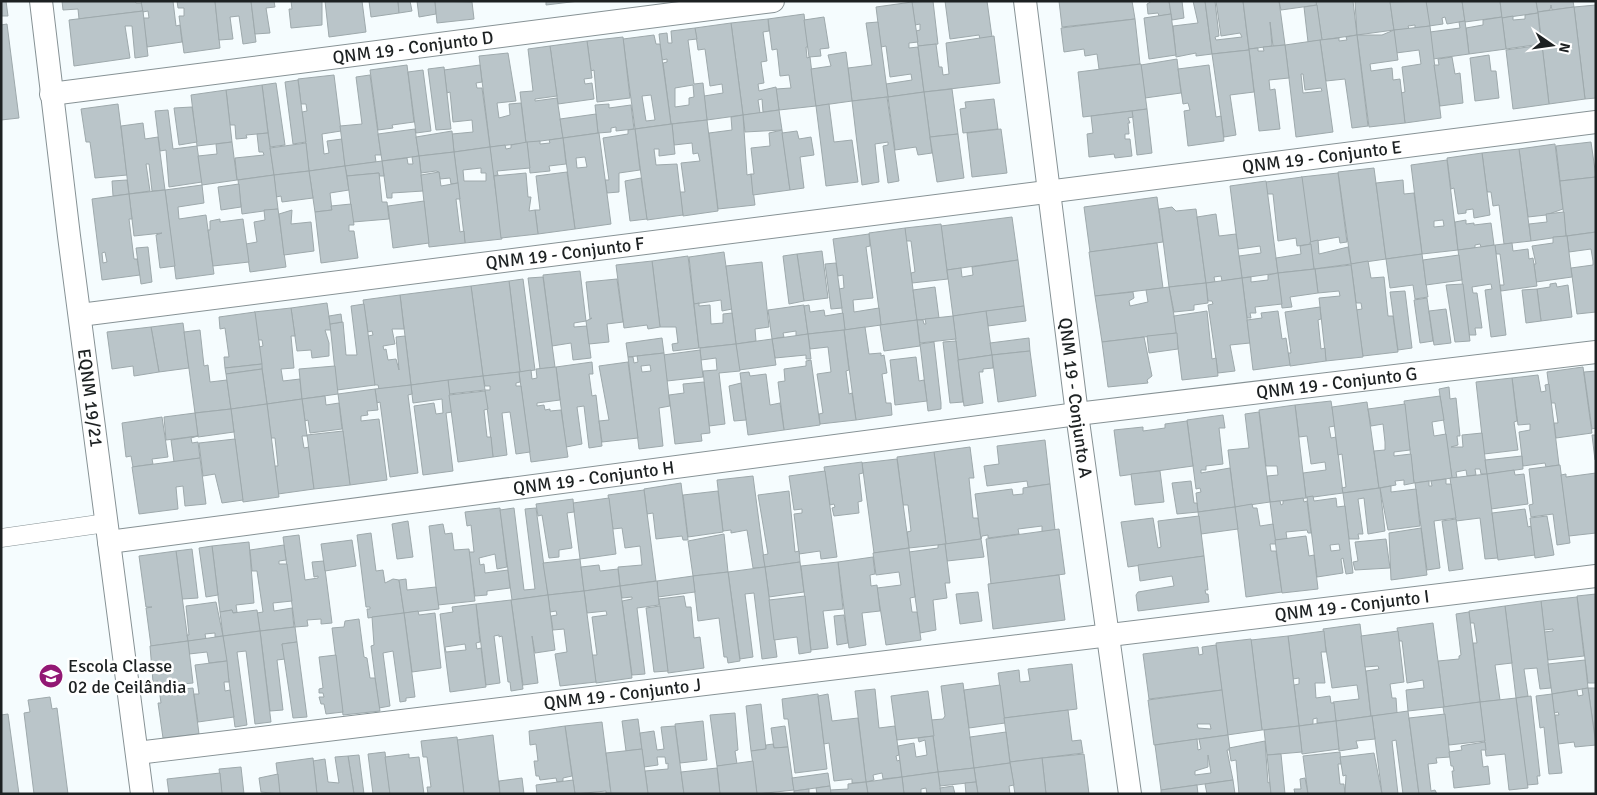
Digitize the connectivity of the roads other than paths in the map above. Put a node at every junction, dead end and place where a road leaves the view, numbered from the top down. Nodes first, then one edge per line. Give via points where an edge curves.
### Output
1 (41, 1) edge
2 (773, 1) edge
3 (1025, 1) edge
4 (51, 94) junction
5 (1596, 122) edge
6 (1048, 190) junction
7 (80, 315) junction
8 (1596, 352) edge
9 (1077, 414) junction
10 (108, 532) junction
11 (1, 538) edge
12 (1596, 576) edge
13 (1108, 635) junction
14 (137, 753) junction
15 (142, 794) edge
16 (1130, 794) edge

1 - 4 street, EQNM 19/21
2 - 4 street, QNM 19 - Conjunto D
3 - 6 street, QNM 19 - Conjunto A
4 - 7 street, EQNM 19/21
5 - 6 street, QNM 19 - Conjunto E
6 - 7 street, QNM 19 - Conjunto F
6 - 9 street, QNM 19 - Conjunto A
7 - 10 street, EQNM 19/21
8 - 9 street, QNM 19 - Conjunto G
9 - 10 street, QNM 19 - Conjunto H
9 - 13 street, QNM 19 - Conjunto A
10 - 11 street
10 - 14 street, EQNM 19/21
12 - 13 street, QNM 19 - Conjunto I
13 - 14 street, QNM 19 - Conjunto J
13 - 16 street, QNM 19 - Conjunto A
14 - 15 street, EQNM 19/21

